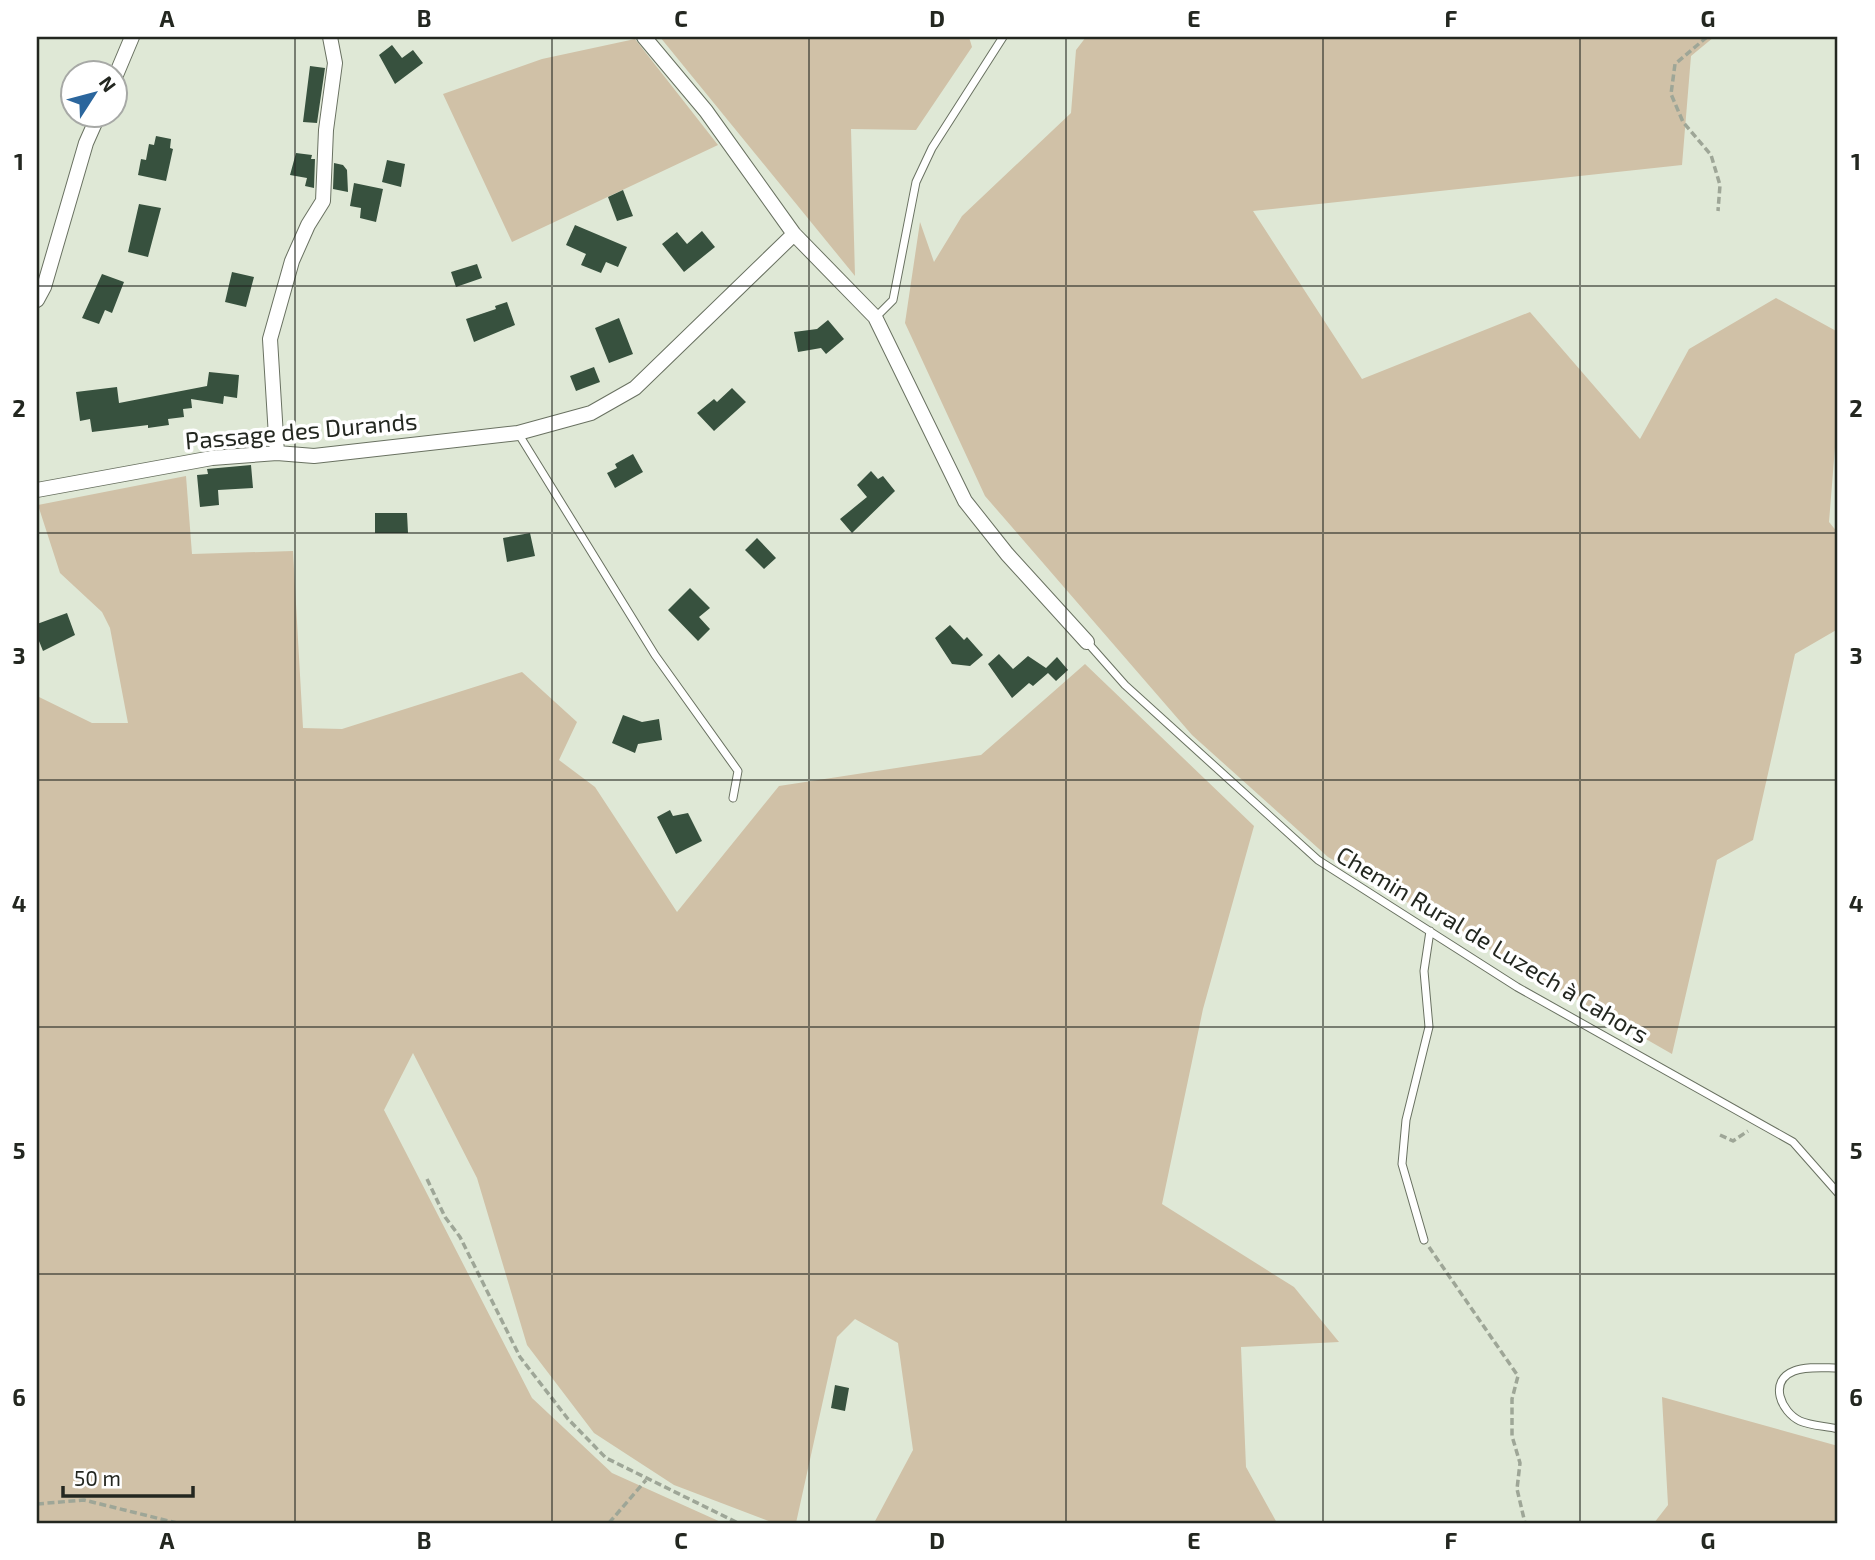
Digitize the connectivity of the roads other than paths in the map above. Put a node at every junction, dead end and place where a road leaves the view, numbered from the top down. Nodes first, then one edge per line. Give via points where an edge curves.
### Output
1 (132, 37) edge
2 (330, 37) edge
3 (644, 37) edge
4 (1003, 37) edge
5 (122, 60) edge
6 (92, 130) edge
7 (794, 234) junction
8 (37, 300) edge
9 (875, 317) junction
10 (518, 433) junction
11 (277, 453) junction
12 (37, 489) edge
13 (1087, 642) joint
14 (733, 798) dead end
15 (1430, 931) junction
16 (1838, 1193) edge
17 (1424, 1240) road end
18 (1838, 1368) edge
19 (1838, 1429) edge

1 - 5 street
2 - 11 street via 335,62 323,201 292,261 270,339
3 - 7 street via 706,111
4 - 9 lane via 916,181 893,300
6 - 8 street
7 - 9 street
7 - 10 street, Passage des Durands via 635,387 591,413
9 - 13 street via 965,501
10 - 11 street, Passage des Durands via 314,456
10 - 14 lane via 655,655 738,771
11 - 12 street, Passage des Durands via 191,460
13 - 15 lane, Chemin Rural de Luzech à Cahors via 1125,685 1318,860
15 - 16 lane, Chemin Rural de Luzech à Cahors via 1517,987 1793,1142
15 - 17 lane via 1424,971 1429,1027 1406,1120 1402,1164
18 - 19 lane via 1794,1371 1781,1381 1778,1392 1786,1411 1801,1422

